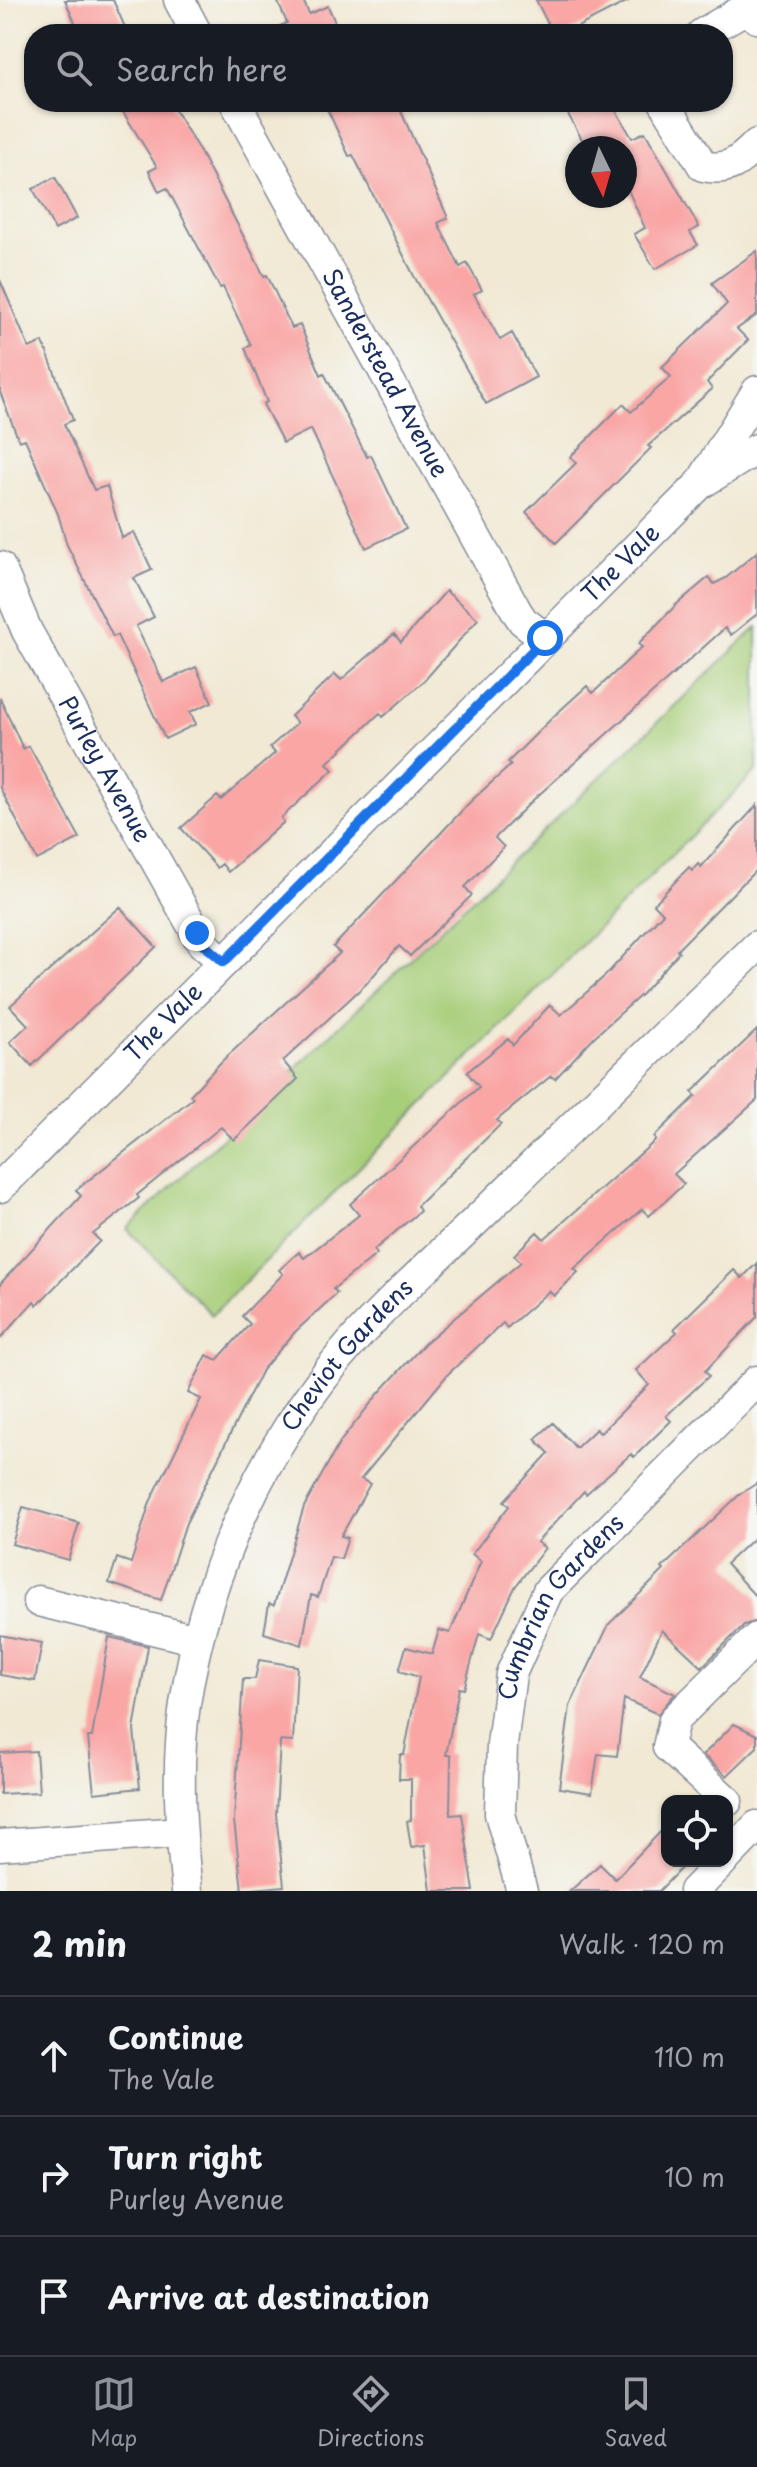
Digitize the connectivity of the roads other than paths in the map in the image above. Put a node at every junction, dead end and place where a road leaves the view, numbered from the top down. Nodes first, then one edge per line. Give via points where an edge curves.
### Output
1 (179, 0) edge
2 (757, 18) edge
3 (192, 24) edge
4 (719, 24) edge
5 (241, 112) edge
6 (670, 112) edge
7 (756, 146) edge
8 (757, 391) edge
9 (757, 449) edge
10 (700, 484) junction
11 (0, 567) edge
12 (545, 638) junction
13 (757, 946) edge
14 (224, 962) junction
15 (0, 1187) edge
16 (757, 1381) edge
17 (38, 1601) dead end
18 (757, 1638) edge
19 (197, 1640) junction
20 (720, 1795) edge
21 (733, 1806) edge
22 (756, 1826) edge
23 (181, 1832) junction
24 (0, 1845) edge
25 (733, 1851) edge
26 (717, 1867) edge
27 (187, 1891) edge
28 (522, 1891) edge
29 (694, 1891) edge

1 - 3 street
2 - 4 street via 750,6
5 - 12 street, Sanderstead Avenue via 517,612
6 - 7 street via 703,166 728,167
8 - 10 street, The Vale
9 - 10 street, The Vale
10 - 12 street, The Vale
11 - 14 street, Purley Avenue via 27,631 202,943
12 - 14 street, The Vale
13 - 19 street, Cheviot Gardens via 354,1340 296,1416 257,1480
14 - 15 street, The Vale
16 - 28 street, Cumbrian Gardens via 548,1591 511,1674 502,1745 500,1814
17 - 19 street
18 - 20 street via 674,1720 668,1747
19 - 23 street, Cheviot Gardens via 185,1706
21 - 22 street
22 - 25 street
23 - 24 street
23 - 27 street, Cheviot Gardens
26 - 29 street

